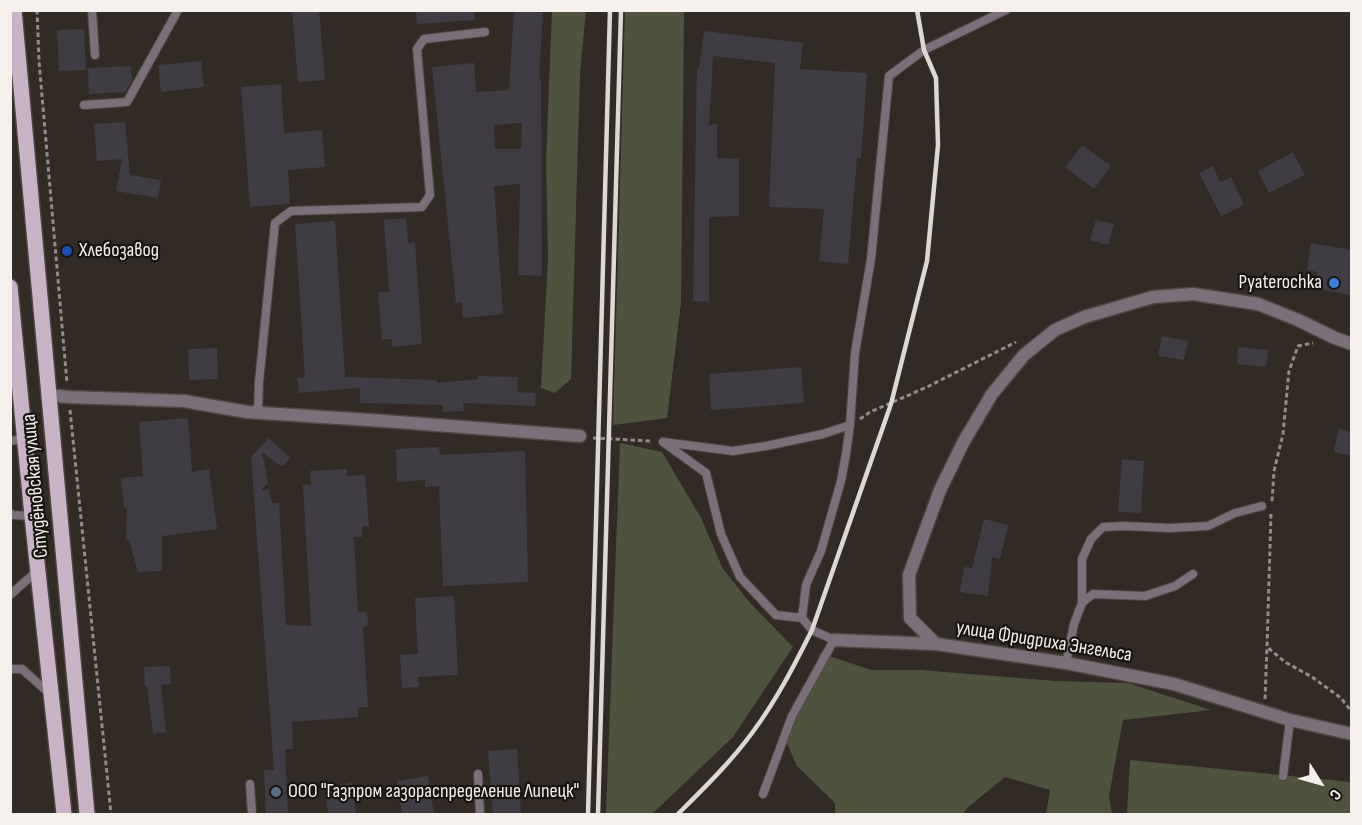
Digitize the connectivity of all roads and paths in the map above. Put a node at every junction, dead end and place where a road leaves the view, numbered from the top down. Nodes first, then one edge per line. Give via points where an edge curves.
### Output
1 (14, 10) edge
2 (37, 10) edge
3 (92, 10) edge
4 (178, 10) edge
5 (1006, 10) edge
6 (485, 32) dead end
7 (94, 55) dead end
8 (84, 105) dead end
9 (10, 287) edge
10 (1335, 338) junction
11 (1022, 340) dead end
12 (1352, 344) edge
13 (49, 395) junction
14 (68, 397) junction
15 (258, 413) junction
16 (850, 425) junction
17 (580, 436) joint
18 (18, 440) edge
19 (663, 442) junction
20 (1262, 506) dead end
21 (10, 513) edge
22 (32, 516) junction
23 (38, 570) junction
24 (1193, 574) dead end
25 (10, 595) edge
26 (1082, 603) junction
27 (802, 618) junction
28 (834, 640) junction
29 (936, 644) junction
30 (1268, 647) junction
31 (1066, 663) junction
32 (10, 669) edge
33 (50, 694) junction
34 (1264, 711) junction
35 (1352, 712) edge
36 (1290, 720) junction
37 (1352, 734) edge
38 (478, 774) dead end
39 (1283, 776) dead end
40 (250, 784) dead end
41 (763, 794) dead end
42 (64, 814) edge
43 (87, 814) edge
44 (111, 814) edge
45 (252, 814) edge
46 (480, 814) edge

1 - 13 main road, Студёновская улица
2 - 14 path
3 - 7 lane
4 - 8 lane via 127,102
5 - 16 lane via 924,50 889,76 871,259 855,353
6 - 15 lane via 424,39 417,50 430,195 422,207 291,211 275,223
9 - 18 main road, Студёновская улица
10 - 12 street, улица Фридриха Энгельса
10 - 29 street, улица Фридриха Энгельса via 1258,304 1193,294 1153,297 1054,330 1024,355 992,394 964,441 936,501 909,575 910,618
10 - 30 path via 1298,346 1289,371 1272,490
11 - 16 path
13 - 14 street
13 - 43 main road, Студёновская улица
14 - 15 street via 184,401
14 - 44 path
15 - 17 street
16 - 19 lane via 733,451
16 - 27 lane via 841,480 821,551 806,585
17 - 19 path
18 - 22 main road, Студёновская улица
19 - 27 lane via 706,473 721,534 740,577 776,615
20 - 26 lane via 1208,526 1103,527 1090,539 1082,559
21 - 22 lane
22 - 23 main road, Студёновская улица
23 - 25 lane
23 - 33 main road, Студёновская улица
24 - 26 lane via 1174,586 1144,596 1093,594
26 - 31 lane
27 - 28 lane via 812,630
28 - 29 street
28 - 41 lane via 792,716
29 - 31 street, улица Фридриха Энгельса
30 - 34 path
30 - 35 path via 1341,698
31 - 34 street, улица Фридриха Энгельса via 1174,684
32 - 33 lane via 22,669
33 - 42 main road, Студёновская улица
34 - 36 street, улица Фридриха Энгельса
36 - 37 street, улица Фридриха Энгельса
36 - 39 lane
38 - 46 lane
40 - 45 lane

